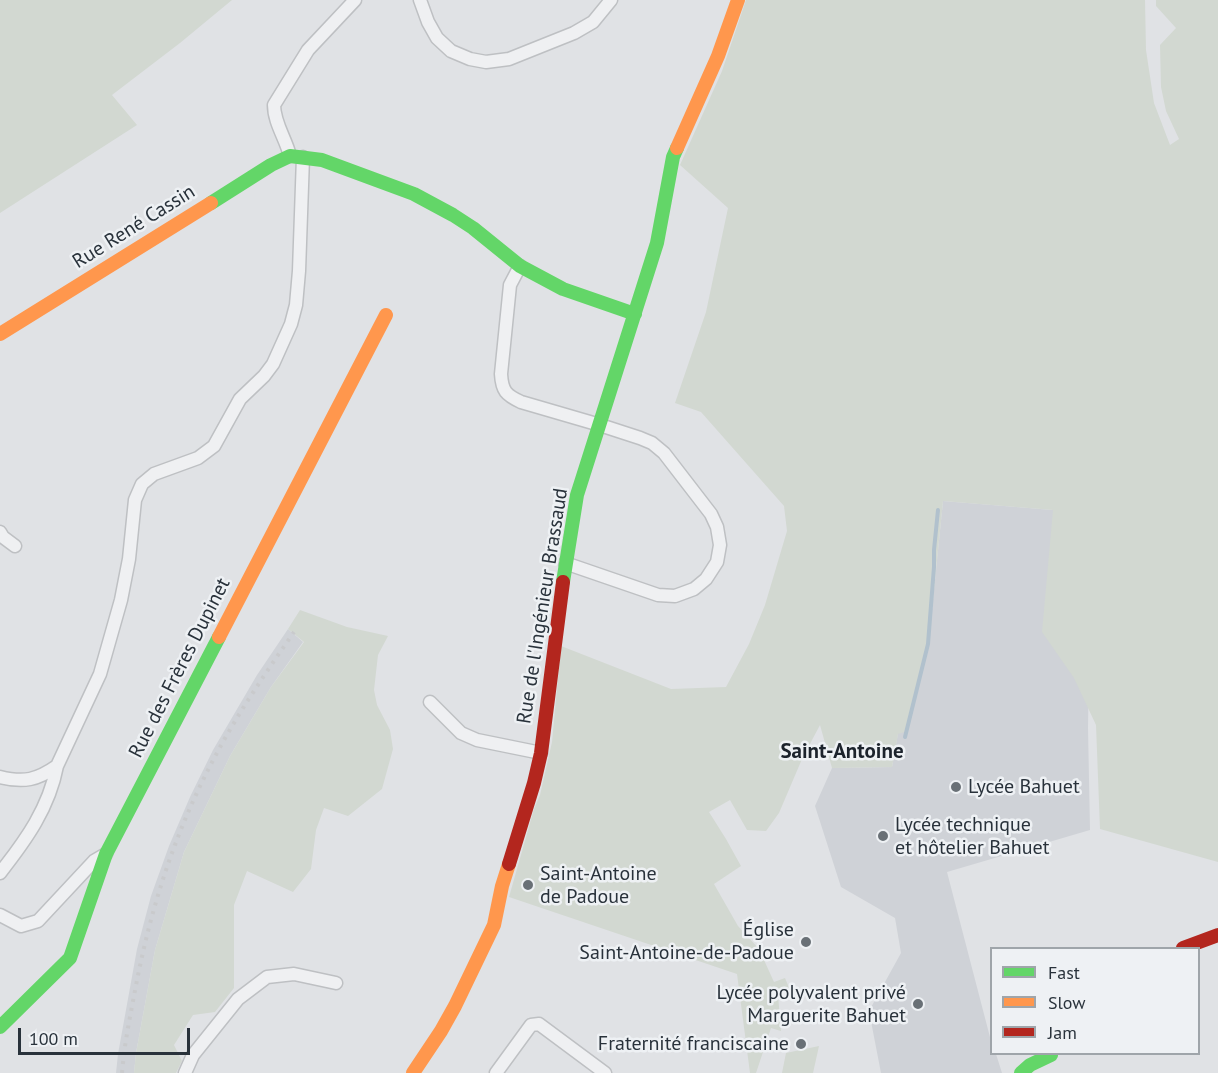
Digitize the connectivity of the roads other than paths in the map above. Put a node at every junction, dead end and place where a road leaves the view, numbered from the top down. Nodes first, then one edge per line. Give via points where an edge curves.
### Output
1 (355, 0) edge
2 (420, 0) edge
3 (611, 0) edge
4 (738, 0) edge
5 (296, 157) junction
6 (520, 266) junction
7 (635, 314) junction
8 (386, 315) dead end
9 (0, 333) edge
10 (600, 425) junction
11 (0, 532) edge
12 (15, 546) dead end
13 (565, 563) junction
14 (430, 702) dead end
15 (541, 753) junction
16 (57, 766) junction
17 (0, 777) edge
18 (106, 854) junction
19 (0, 873) edge
20 (0, 915) edge
21 (1218, 935) edge
22 (1186, 947) edge
23 (336, 983) dead end
24 (0, 1027) edge
25 (1050, 1055) edge
26 (1051, 1055) edge
27 (185, 1073) edge
28 (413, 1073) edge
29 (496, 1073) edge
30 (605, 1073) edge
31 (1021, 1073) edge
32 (1035, 1073) edge

1 - 5 street via 309,50 274,105 274,114
2 - 3 street via 437,38 451,51 486,62 509,59 574,33 593,22
4 - 7 street, Rue de l'Ingénieur Brassaud via 673,157 657,243
5 - 6 street via 322,160 414,194 473,228
5 - 9 street, Rue René Cassin via 271,165
5 - 16 street via 298,282 291,324 273,364 240,399 214,446 198,458 154,474 142,484 135,500 121,600 100,674
6 - 7 street via 563,289
6 - 10 street via 510,285 501,374 505,391 521,402
7 - 10 street, Rue de l'Ingénieur Brassaud
8 - 18 street, Rue des Frères Dupinet
10 - 13 street, Rue de l'Ingénieur Brassaud via 577,495
10 - 13 street via 652,443 664,453 714,520 720,545 717,562 694,589 675,596 658,595
11 - 12 street
13 - 15 street, Rue de l'Ingénieur Brassaud
14 - 15 street via 461,733
15 - 28 street, Rue de l'Ingénieur Brassaud via 494,925 455,1006
16 - 17 street via 42,777 21,781
16 - 19 street via 44,807
18 - 20 street via 94,861 38,921 21,926
18 - 24 street, Rue des Frères Dupinet via 70,958
21 - 22 street
23 - 27 street via 294,974 267,977 238,999 194,1055
25 - 31 street
26 - 32 street
29 - 30 street via 531,1025 539,1024

